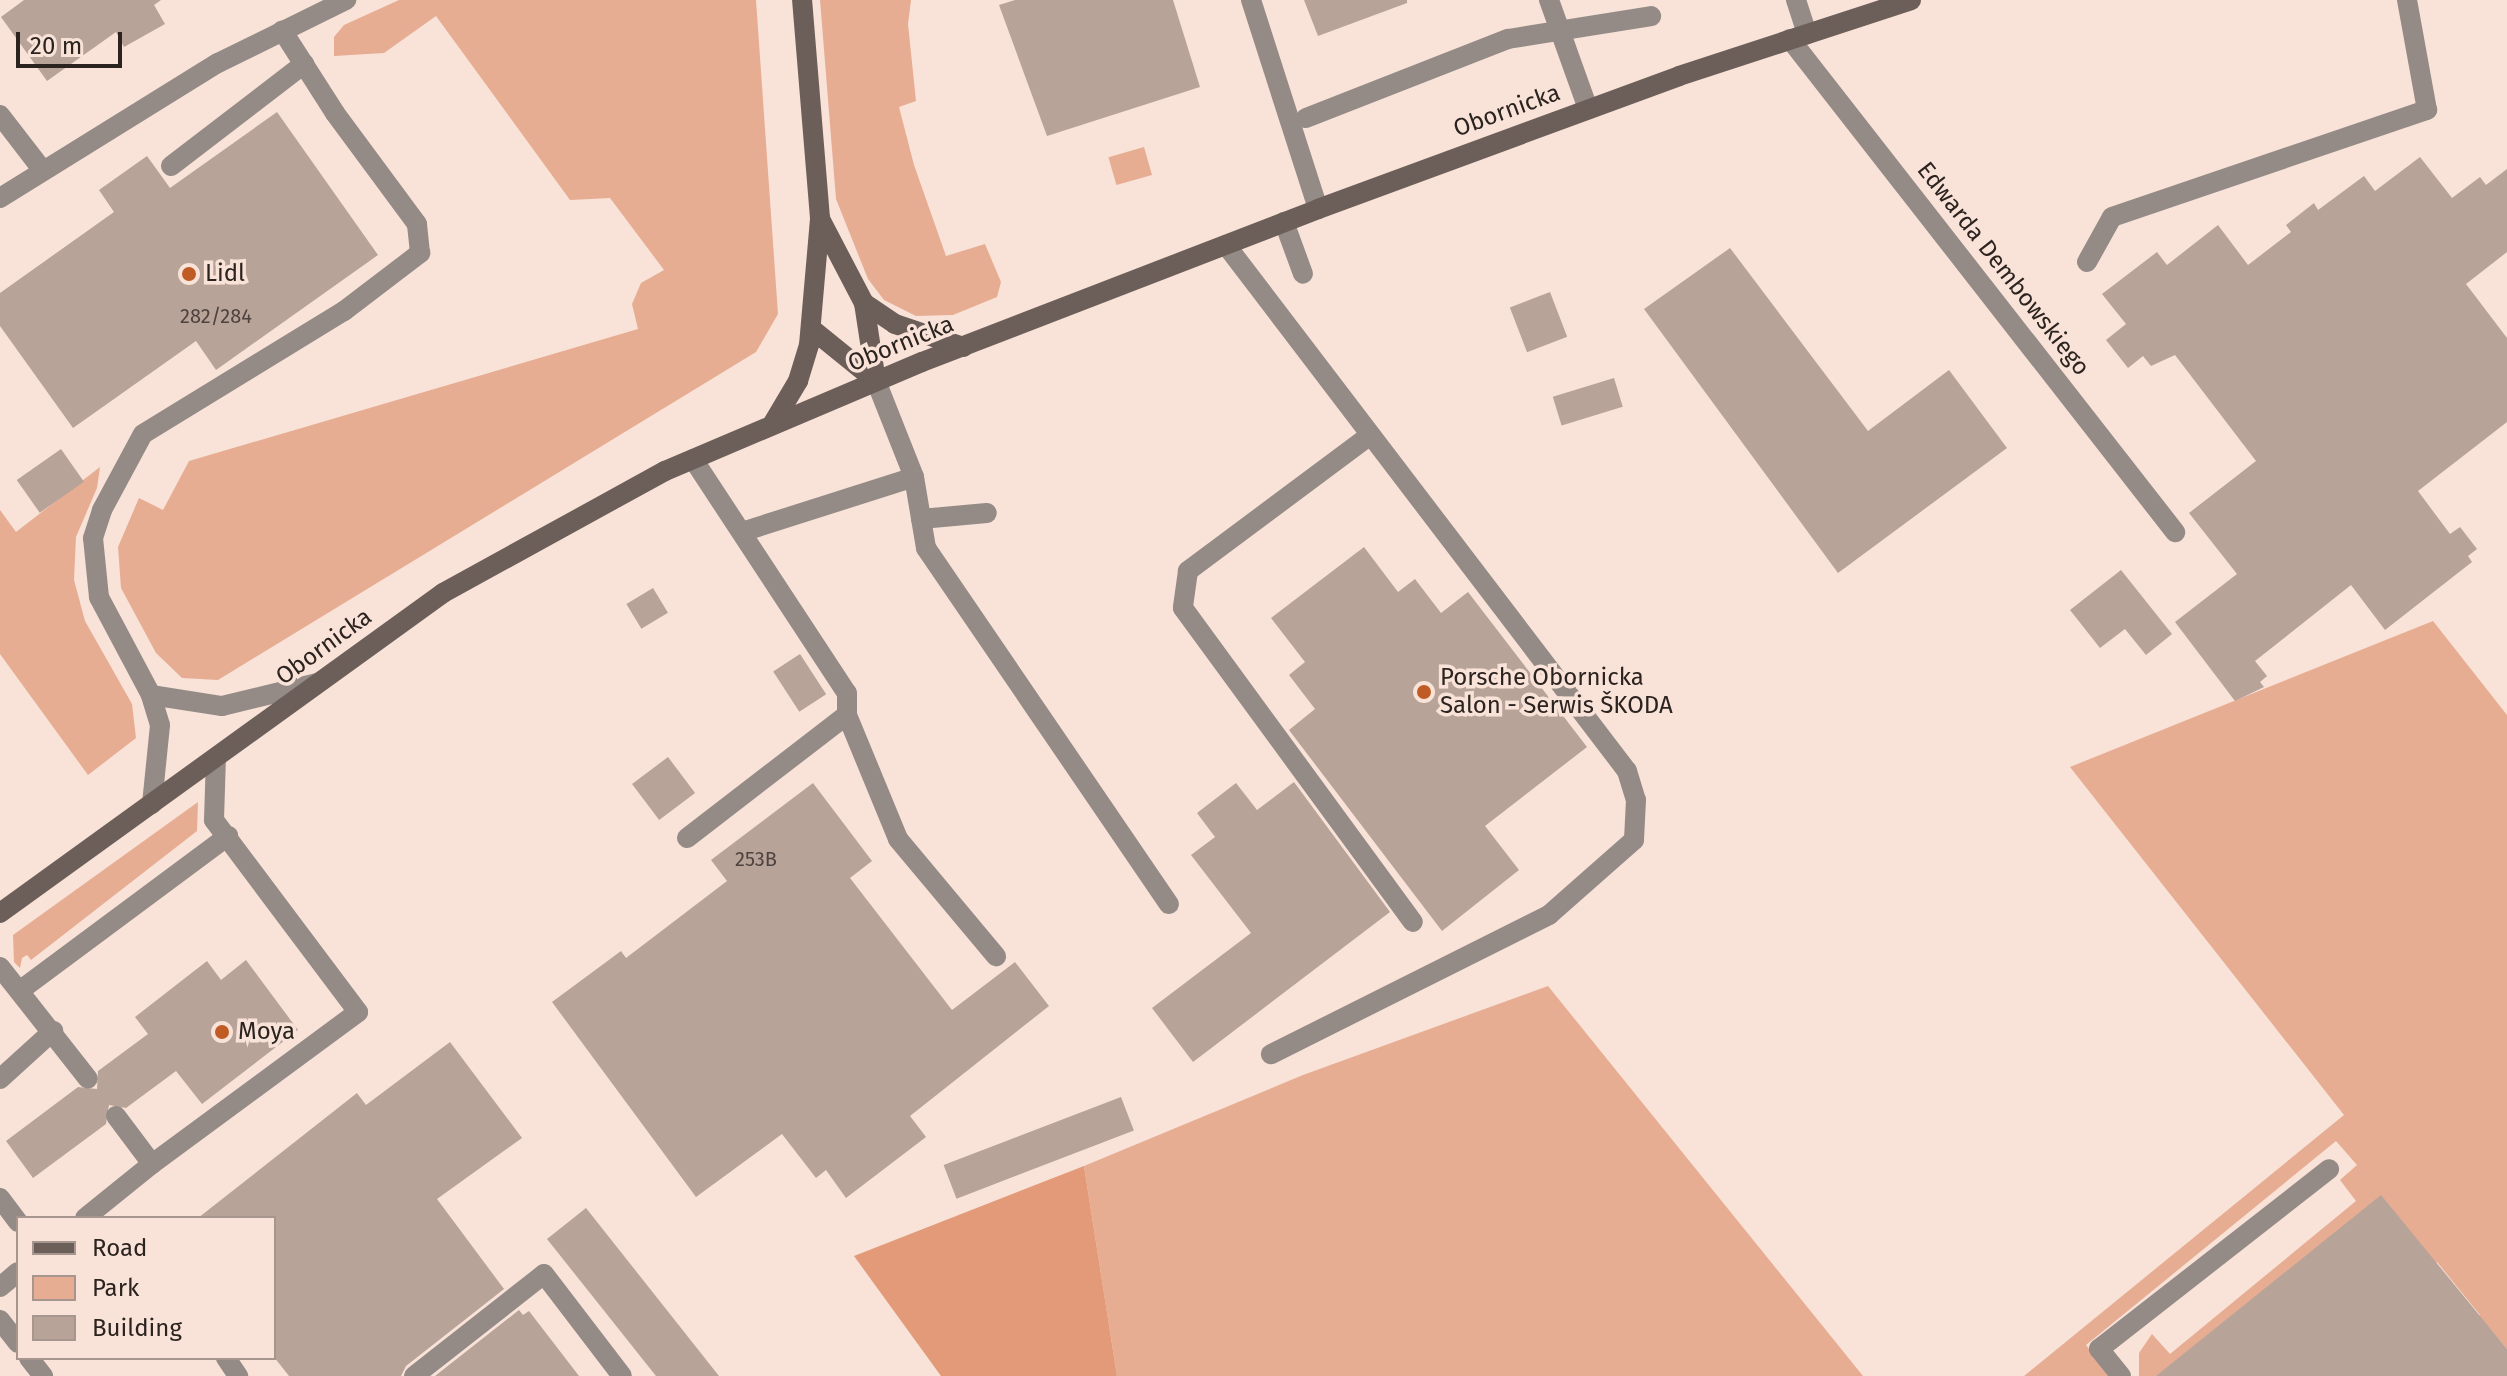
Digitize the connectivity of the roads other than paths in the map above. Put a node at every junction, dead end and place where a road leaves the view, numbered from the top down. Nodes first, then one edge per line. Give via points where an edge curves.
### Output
1 (346, 0) edge
2 (802, 0) edge
3 (1251, 0) edge
4 (1549, 0) edge
5 (1796, 0) edge
6 (1911, 0) edge
7 (2407, 0) edge
8 (1651, 16) dead end
9 (282, 30) junction
10 (1560, 31) junction
11 (1799, 36) junction
12 (304, 64) junction
13 (1588, 109) junction
14 (0, 115) edge
15 (1306, 118) dead end
16 (171, 166) dead end
17 (41, 168) junction
18 (0, 198) edge
19 (1318, 209) junction
20 (820, 218) junction
21 (1284, 222) junction
22 (1226, 245) junction
23 (2087, 262) dead end
24 (1303, 274) dead end
25 (864, 303) junction
26 (813, 330) junction
27 (963, 347) junction
28 (876, 381) junction
29 (773, 423) junction
30 (1369, 436) junction
31 (693, 459) junction
32 (914, 477) junction
33 (987, 513) dead end
34 (921, 519) junction
35 (745, 531) junction
36 (2175, 532) dead end
37 (317, 683) junction
38 (151, 695) junction
39 (847, 715) junction
40 (216, 758) junction
41 (152, 804) junction
42 (228, 836) junction
43 (687, 838) dead end
44 (1169, 904) dead end
45 (0, 913) edge
46 (1413, 922) dead end
47 (996, 956) dead end
48 (0, 967) edge
49 (22, 989) junction
50 (53, 1031) junction
51 (1271, 1054) dead end
52 (0, 1079) edge
53 (88, 1079) dead end
54 (116, 1116) dead end
55 (152, 1164) junction
56 (2329, 1169) dead end
57 (0, 1198) edge
58 (87, 1216) edge
59 (16, 1219) edge
60 (16, 1274) edge
61 (0, 1287) edge
62 (0, 1320) edge
63 (16, 1340) edge
64 (31, 1360) edge
65 (43, 1376) edge
66 (414, 1376) edge
67 (622, 1376) edge
68 (2121, 1376) edge

1 - 9 street
2 - 20 main road
3 - 19 street
4 - 10 street
5 - 11 street
6 - 11 main road, Obornicka
7 - 23 street via 2427,110 2112,217
8 - 10 street
9 - 12 street
9 - 17 street
10 - 13 street
10 - 15 street via 1508,39
11 - 13 main road, Obornicka
11 - 36 street, Edwarda Dembowskiego
12 - 16 street
12 - 38 street via 417,224 420,253 344,311 143,434 102,510 93,538 93,565 99,597
13 - 19 main road, Obornicka
14 - 17 street
17 - 18 street
19 - 21 main road, Obornicka
20 - 25 main road
20 - 26 main road
21 - 22 main road, Obornicka
21 - 24 street
22 - 27 main road, Obornicka
22 - 30 street
25 - 27 main road via 895,324
25 - 28 main road
26 - 28 main road
26 - 29 main road via 798,381
27 - 28 main road, Obornicka
28 - 29 main road, Obornicka
28 - 32 street
29 - 31 main road, Obornicka
30 - 46 street via 1188,571 1183,608
30 - 51 street via 1627,771 1636,800 1634,840 1549,915
31 - 35 street
31 - 37 main road, Obornicka via 512,550
32 - 34 street
32 - 35 street
33 - 34 street
34 - 44 street via 926,548
35 - 39 street via 847,693
37 - 38 street via 222,706
37 - 40 main road, Obornicka
38 - 41 street via 162,739
39 - 43 street
39 - 47 street via 898,839
40 - 41 main road, Obornicka
40 - 42 street via 214,820
41 - 45 main road, Obornicka
42 - 49 street
42 - 55 street via 358,1012
48 - 49 street
49 - 50 street
50 - 52 street
50 - 53 street
54 - 55 street
55 - 58 street
56 - 68 street via 2099,1349
57 - 59 street
60 - 61 street
62 - 63 street
64 - 65 street
66 - 67 street via 544,1274

